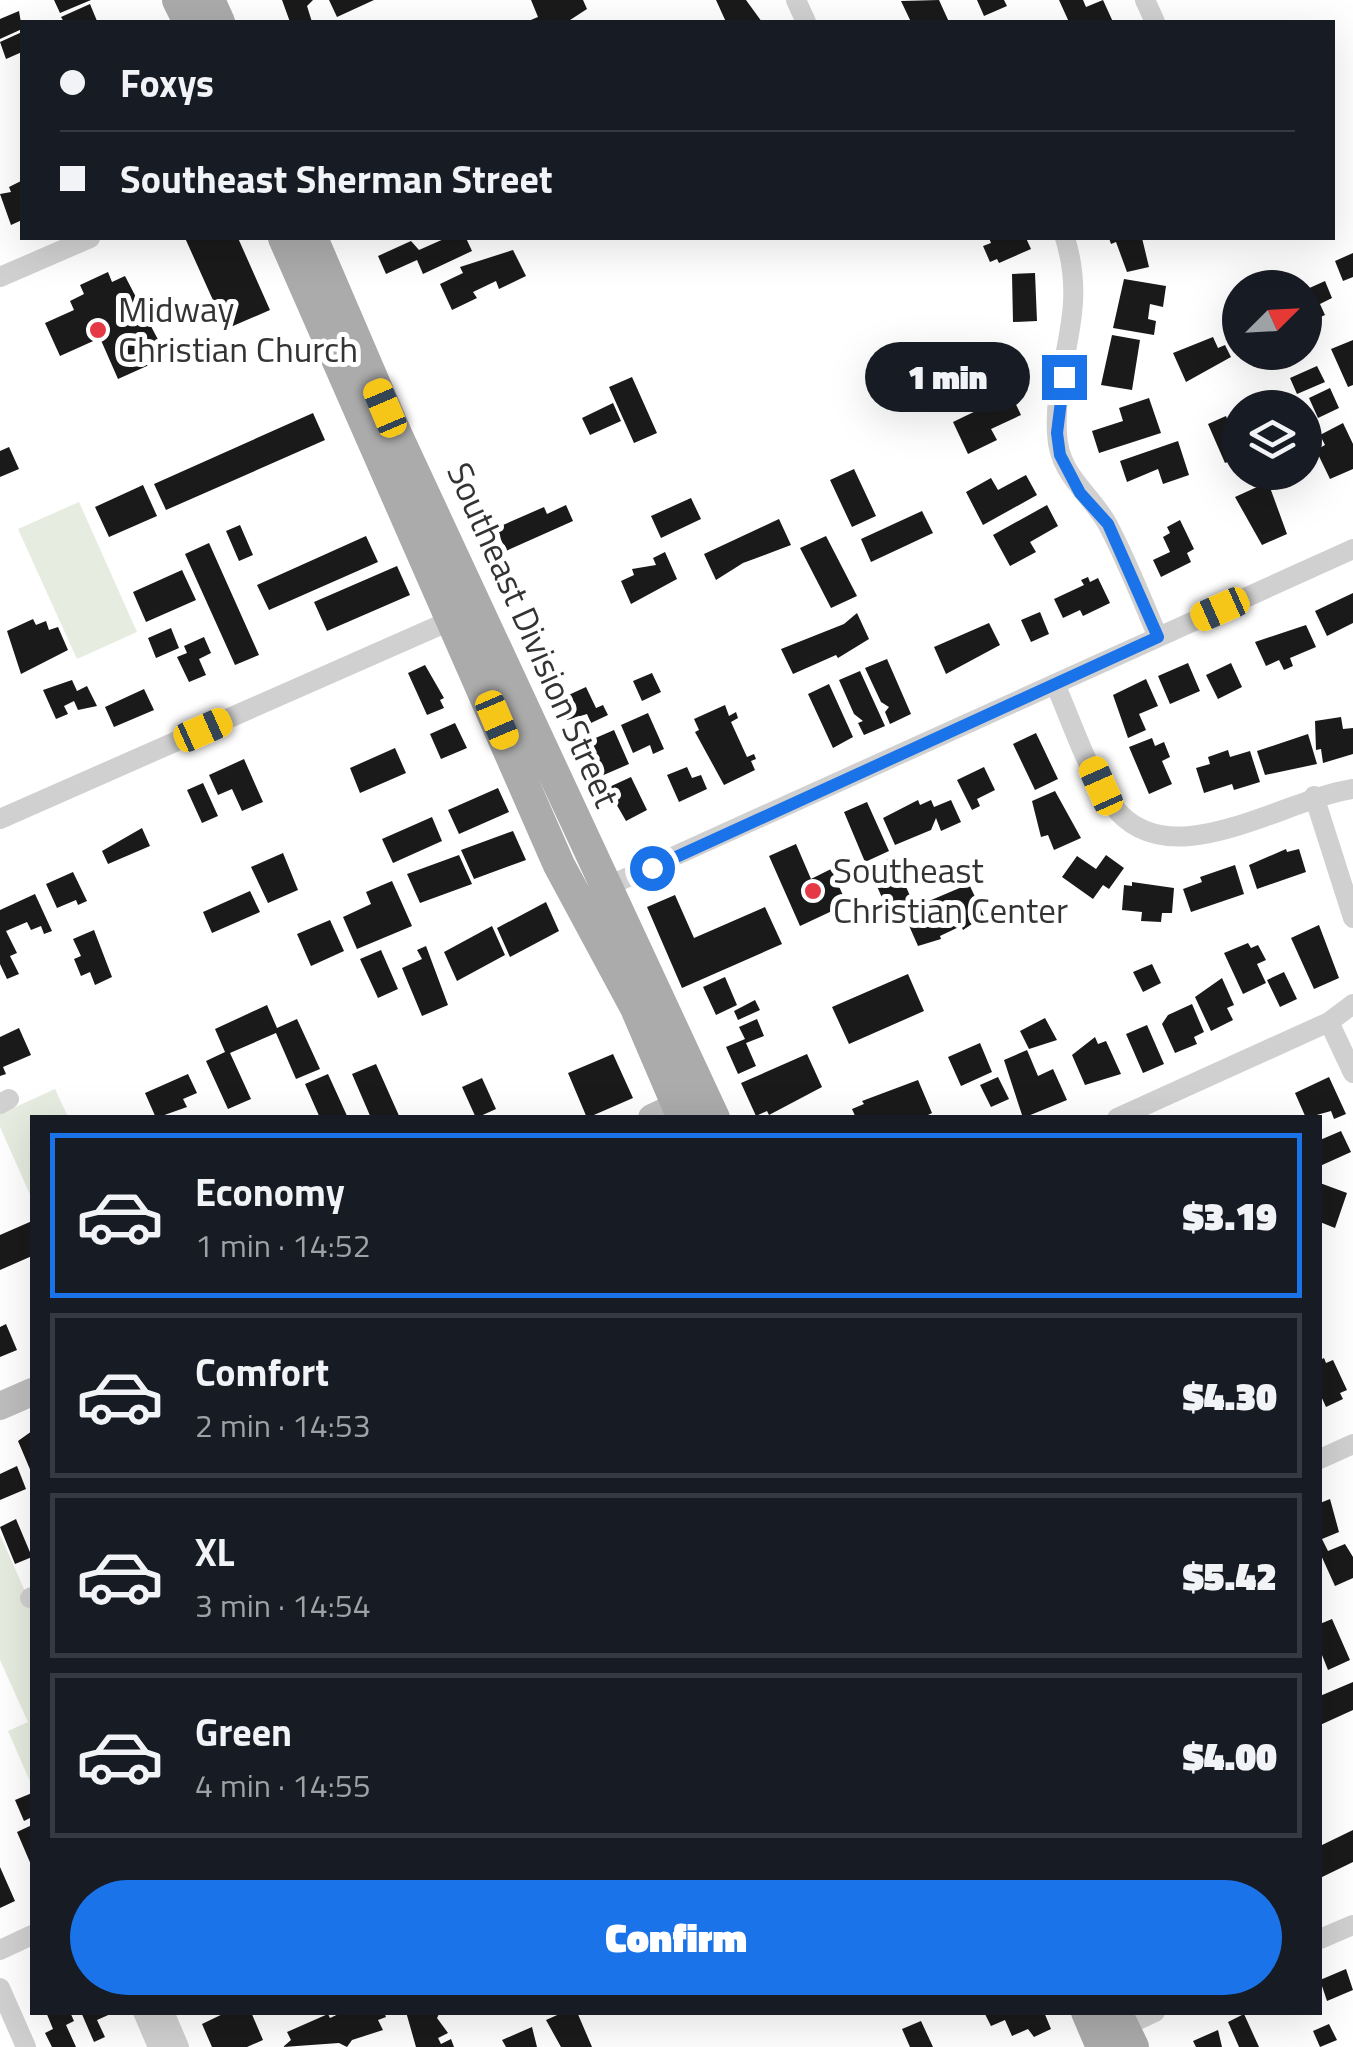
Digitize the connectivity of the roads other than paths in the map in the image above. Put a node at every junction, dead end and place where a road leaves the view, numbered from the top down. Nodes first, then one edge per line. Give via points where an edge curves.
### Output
1 (85, 240) edge
2 (285, 240) edge
3 (313, 240) edge
4 (1065, 240) edge
5 (0, 277) edge
6 (1353, 549) edge
7 (454, 619) junction
8 (1158, 637) junction
9 (1055, 684) junction
10 (1353, 788) edge
11 (1314, 796) junction
12 (0, 819) edge
13 (560, 865) junction
14 (604, 888) junction
15 (1353, 918) edge
16 (1353, 1004) edge
17 (1329, 1022) junction
18 (1353, 1073) edge
19 (686, 1110) edge
20 (1124, 1115) edge
21 (30, 1393) edge
22 (0, 1406) edge
23 (1353, 1444) edge
24 (1322, 1458) edge
25 (1353, 1925) edge
26 (30, 1936) edge
27 (1322, 1938) edge
28 (0, 1950) edge
29 (0, 1988) edge
30 (143, 2015) edge
31 (165, 2015) edge
32 (1092, 2015) edge
33 (1148, 2015) edge
34 (1115, 2029) edge
35 (26, 2047) edge
36 (158, 2047) edge
37 (179, 2047) edge

1 - 5 street
2 - 7 main road, Southeast Division Street
3 - 14 main road, Southeast Division Street
4 - 8 street via 1076,307 1058,412 1060,455 1080,493 1108,524
6 - 8 street
7 - 12 street
7 - 13 main road, Southeast Division Street
8 - 9 street
9 - 11 street via 1112,805 1146,832 1188,840
9 - 14 street
10 - 11 street
11 - 15 street
13 - 14 main road via 589,887
13 - 19 main road, Southeast Division Street
14 - 19 main road, Southeast Division Street
16 - 17 street
17 - 18 street
17 - 20 street
21 - 22 street
23 - 24 street
25 - 27 street
26 - 28 street
29 - 35 street
30 - 36 street
31 - 37 street
32 - 34 main road
33 - 34 street

